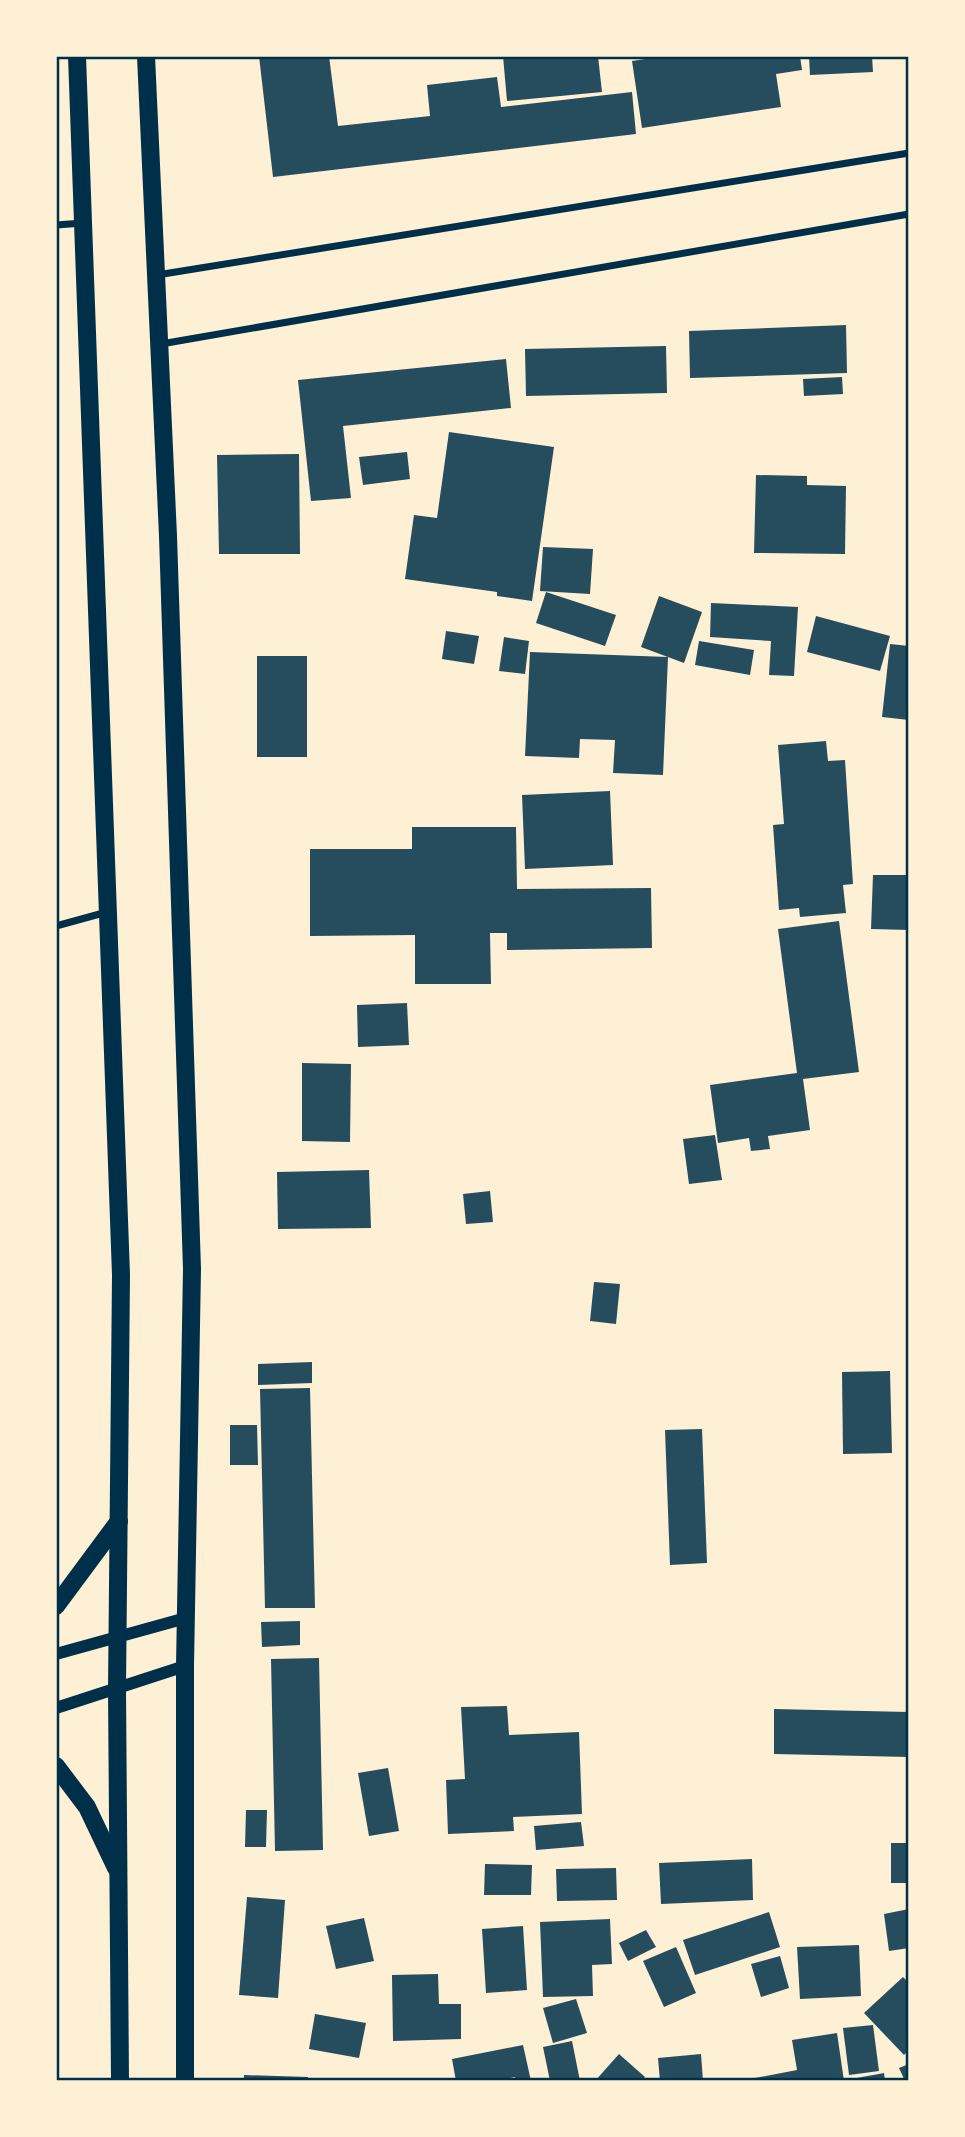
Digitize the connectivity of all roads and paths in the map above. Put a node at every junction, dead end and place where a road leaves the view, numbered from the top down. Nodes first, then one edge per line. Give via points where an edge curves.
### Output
1 (77, 56) edge
2 (146, 56) edge
3 (909, 153) edge
4 (909, 214) edge
5 (84, 223) junction
6 (56, 225) edge
7 (157, 275) junction
8 (160, 344) junction
9 (108, 912) junction
10 (56, 926) edge
11 (119, 1521) junction
12 (56, 1606) edge
13 (186, 1618) junction
14 (118, 1636) junction
15 (56, 1654) edge
16 (185, 1666) junction
17 (117, 1689) junction
18 (56, 1708) edge
19 (56, 1766) edge
20 (118, 1873) junction
21 (120, 2081) edge
22 (185, 2081) edge

1 - 5 main road
2 - 7 main road
3 - 7 street
4 - 8 street
5 - 6 street
5 - 9 main road
7 - 8 main road
8 - 13 main road via 192,1269
9 - 10 street
9 - 11 main road via 121,1275
11 - 12 main road
11 - 14 main road
13 - 14 street
13 - 16 main road
14 - 15 street
14 - 17 main road
16 - 17 street
16 - 22 main road
17 - 18 street
17 - 20 main road
19 - 20 main road via 87,1807
20 - 21 main road

